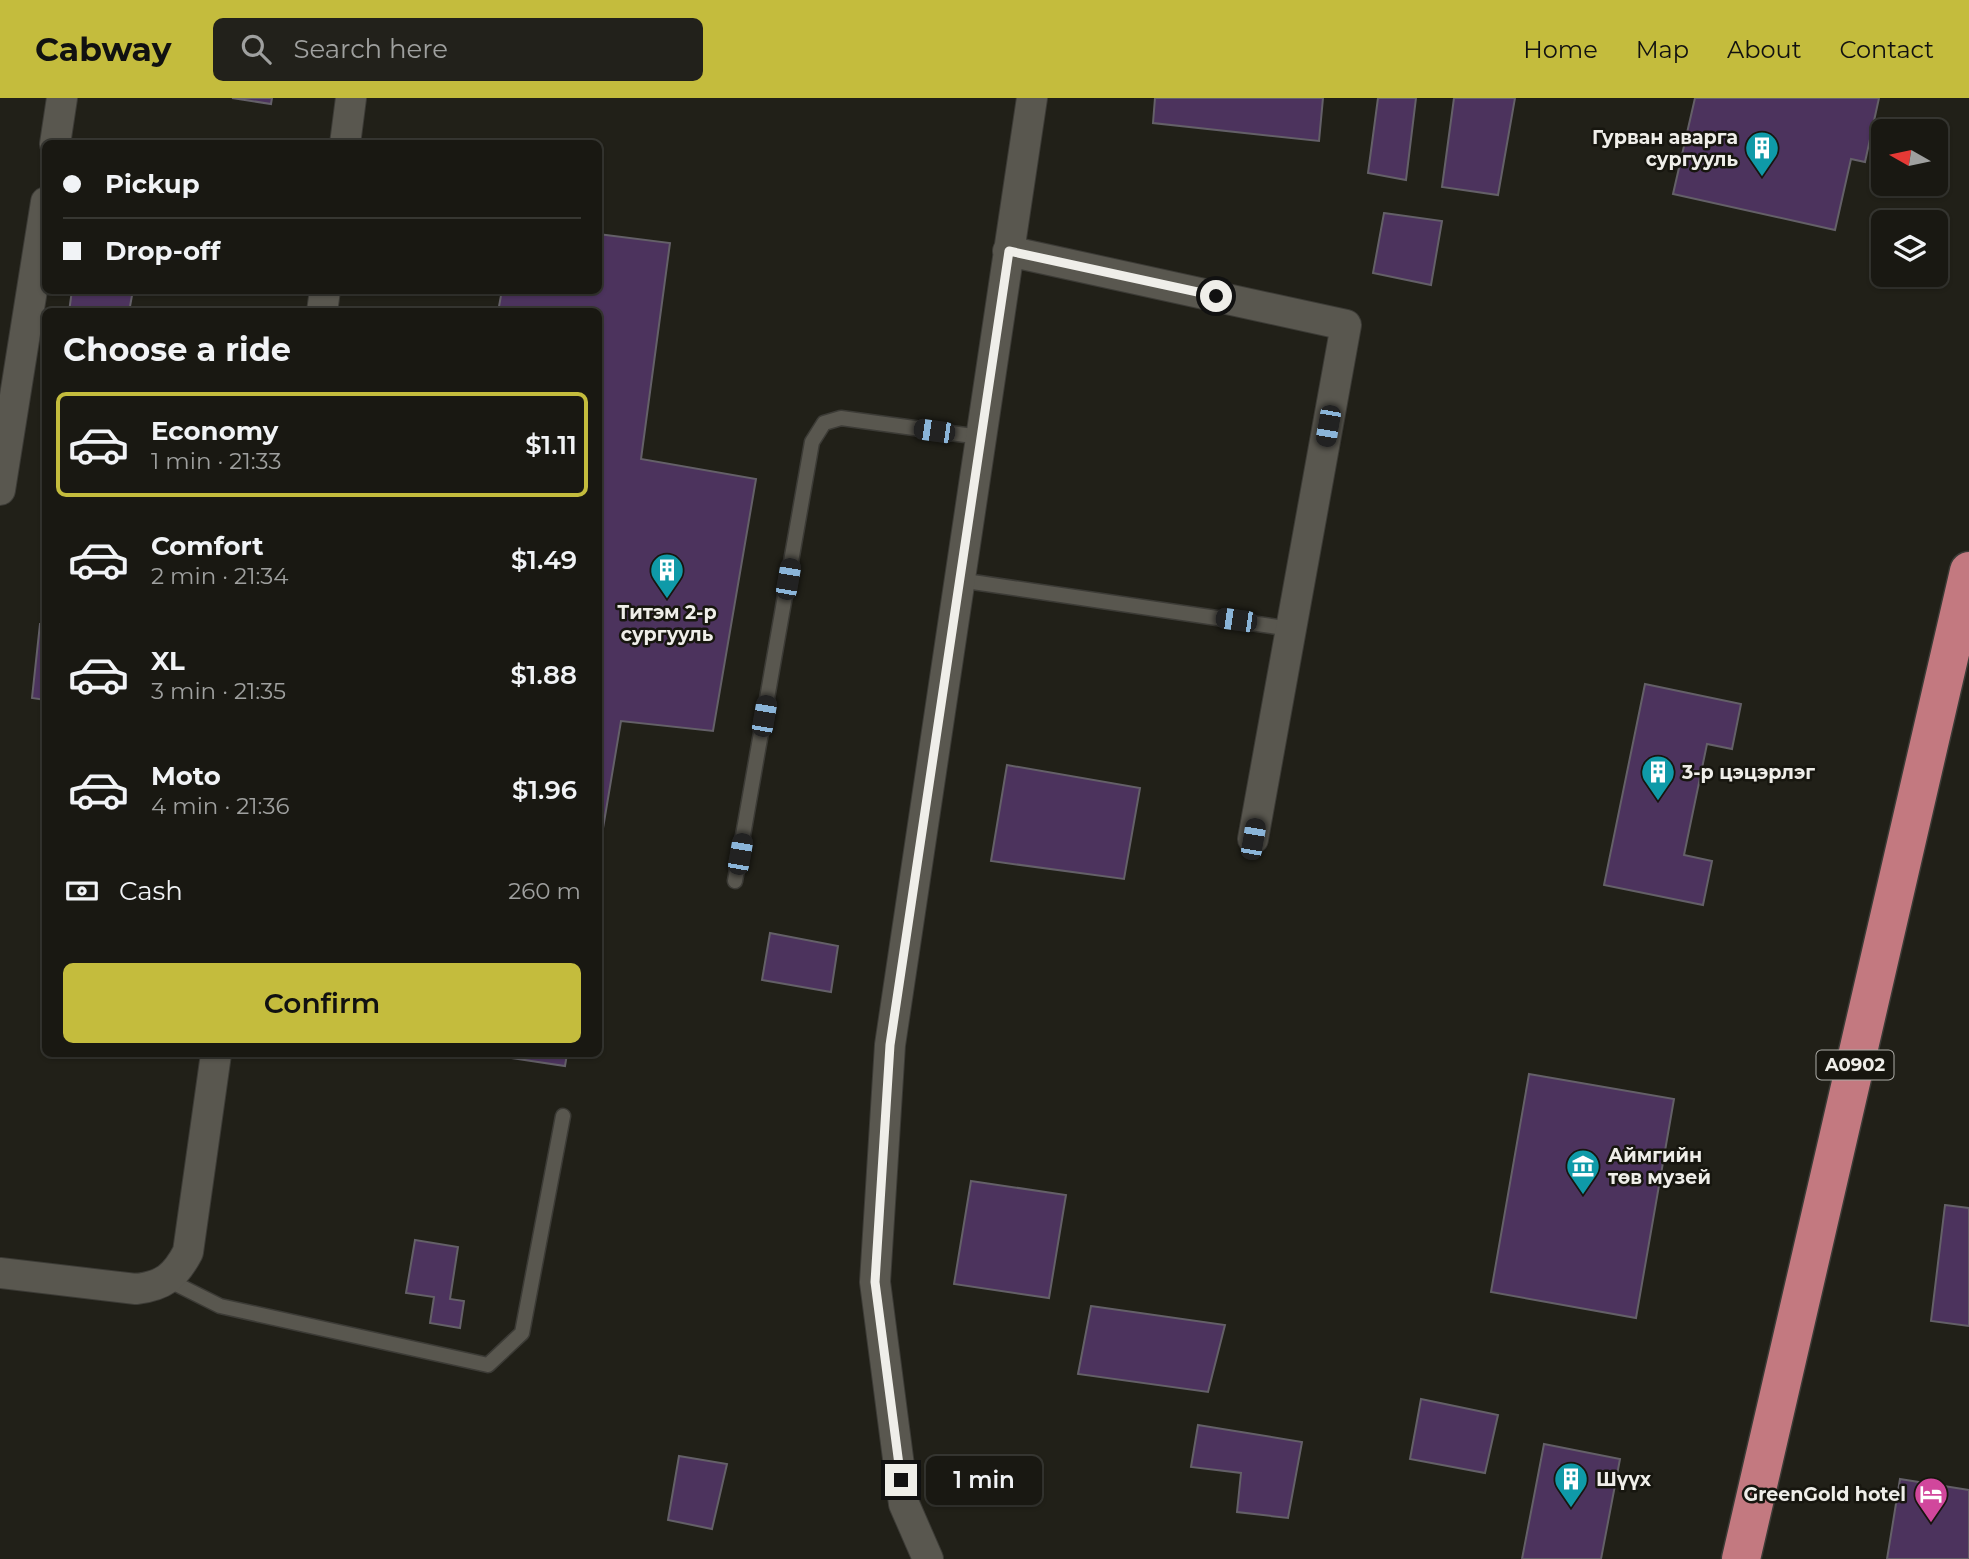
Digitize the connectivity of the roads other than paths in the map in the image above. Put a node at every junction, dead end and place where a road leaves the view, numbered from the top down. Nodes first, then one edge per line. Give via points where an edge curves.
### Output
1 (62, 98) edge
2 (351, 98) edge
3 (1032, 98) edge
4 (56, 140) edge
5 (346, 140) edge
6 (42, 227) edge
7 (1009, 251) junction
8 (980, 437) junction
9 (0, 490) edge
10 (1969, 571) edge
11 (959, 580) junction
12 (1291, 629) junction
13 (1253, 839) dead end
14 (735, 881) dead end
15 (216, 1057) edge
16 (563, 1116) dead end
17 (0, 1273) edge
18 (167, 1280) junction
19 (928, 1559) edge
20 (1741, 1559) edge

1 - 4 street
2 - 5 street
3 - 7 street
6 - 9 street
7 - 8 street
7 - 12 street via 1346,325
8 - 11 street
8 - 14 lane via 841,418 824,423 812,442
10 - 20 highway, A0902
11 - 12 lane
11 - 19 street via 890,1045 875,1282 904,1504
12 - 13 street
15 - 18 street via 188,1252
16 - 18 lane via 523,1333 488,1365 220,1306
17 - 18 street via 136,1289

